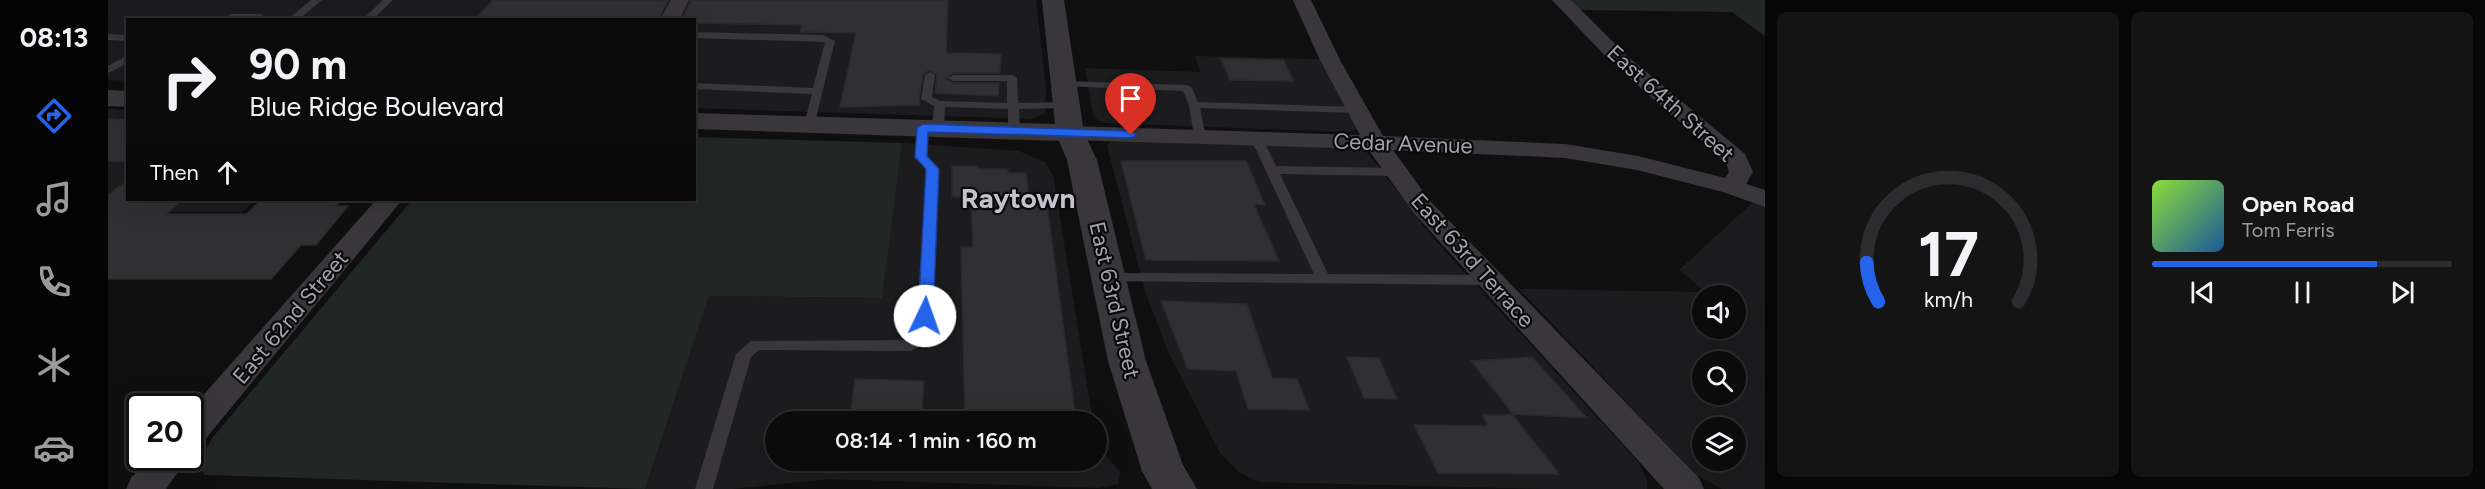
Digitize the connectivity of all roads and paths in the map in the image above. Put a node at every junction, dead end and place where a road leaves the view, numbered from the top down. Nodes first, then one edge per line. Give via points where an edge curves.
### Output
1 (317, 0) edge
2 (388, 0) edge
3 (680, 0) edge
4 (1053, 0) edge
5 (1302, 0) edge
6 (1561, 0) edge
7 (229, 18) edge
8 (260, 18) edge
9 (294, 18) edge
10 (368, 18) edge
11 (670, 18) edge
12 (696, 35) edge
13 (108, 37) edge
14 (126, 38) edge
15 (126, 59) edge
16 (108, 70) edge
17 (930, 75) dead end
18 (953, 78) dead end
19 (696, 86) edge
20 (818, 92) junction
21 (108, 98) edge
22 (126, 99) edge
23 (1194, 105) junction
24 (1067, 107) junction
25 (1357, 110) junction
26 (1013, 118) junction
27 (934, 120) junction
28 (696, 121) edge
29 (810, 124) junction
30 (1200, 137) junction
31 (1257, 139) junction
32 (1375, 142) junction
33 (1272, 170) junction
34 (1395, 172) junction
35 (1732, 187) junction
36 (1765, 199) edge
37 (388, 201) edge
38 (1110, 278) junction
39 (1323, 279) junction
40 (1490, 280) junction
41 (204, 418) edge
42 (160, 471) edge
43 (144, 489) edge
44 (704, 489) edge
45 (1175, 489) edge
46 (1686, 489) edge

1 - 9 lane
2 - 10 lane
3 - 11 street
4 - 24 street, East 63rd Street
5 - 25 street, East 63rd Terrace
6 - 35 street, East 64th Street via 1619,59 1737,159 1741,172
7 - 8 lane
12 - 20 lane via 830,41
13 - 14 lane
15 - 16 lane
17 - 27 lane via 926,99
18 - 26 lane via 1012,78
19 - 20 lane
20 - 29 lane
21 - 22 street
23 - 24 lane via 1187,88
23 - 25 lane
23 - 30 lane
24 - 26 street
24 - 30 street, Cedar Avenue
24 - 38 street, East 63rd Street
25 - 32 street, East 63rd Terrace
26 - 27 street
27 - 29 street
27 - 44 lane via 921,157 933,169 924,337 911,346 756,345 744,354
28 - 29 street
30 - 31 street, Cedar Avenue
31 - 32 street, Cedar Avenue
31 - 33 lane
32 - 34 street, East 63rd Terrace
32 - 35 street, Cedar Avenue via 1565,152 1638,163
33 - 34 lane
33 - 39 lane
34 - 40 street, East 63rd Terrace
35 - 36 street, East 64th Street
37 - 41 street, East 62nd Street
38 - 39 lane
38 - 45 street, East 63rd Street via 1127,360 1164,471
39 - 40 lane
40 - 46 street, East 63rd Terrace
42 - 43 street

